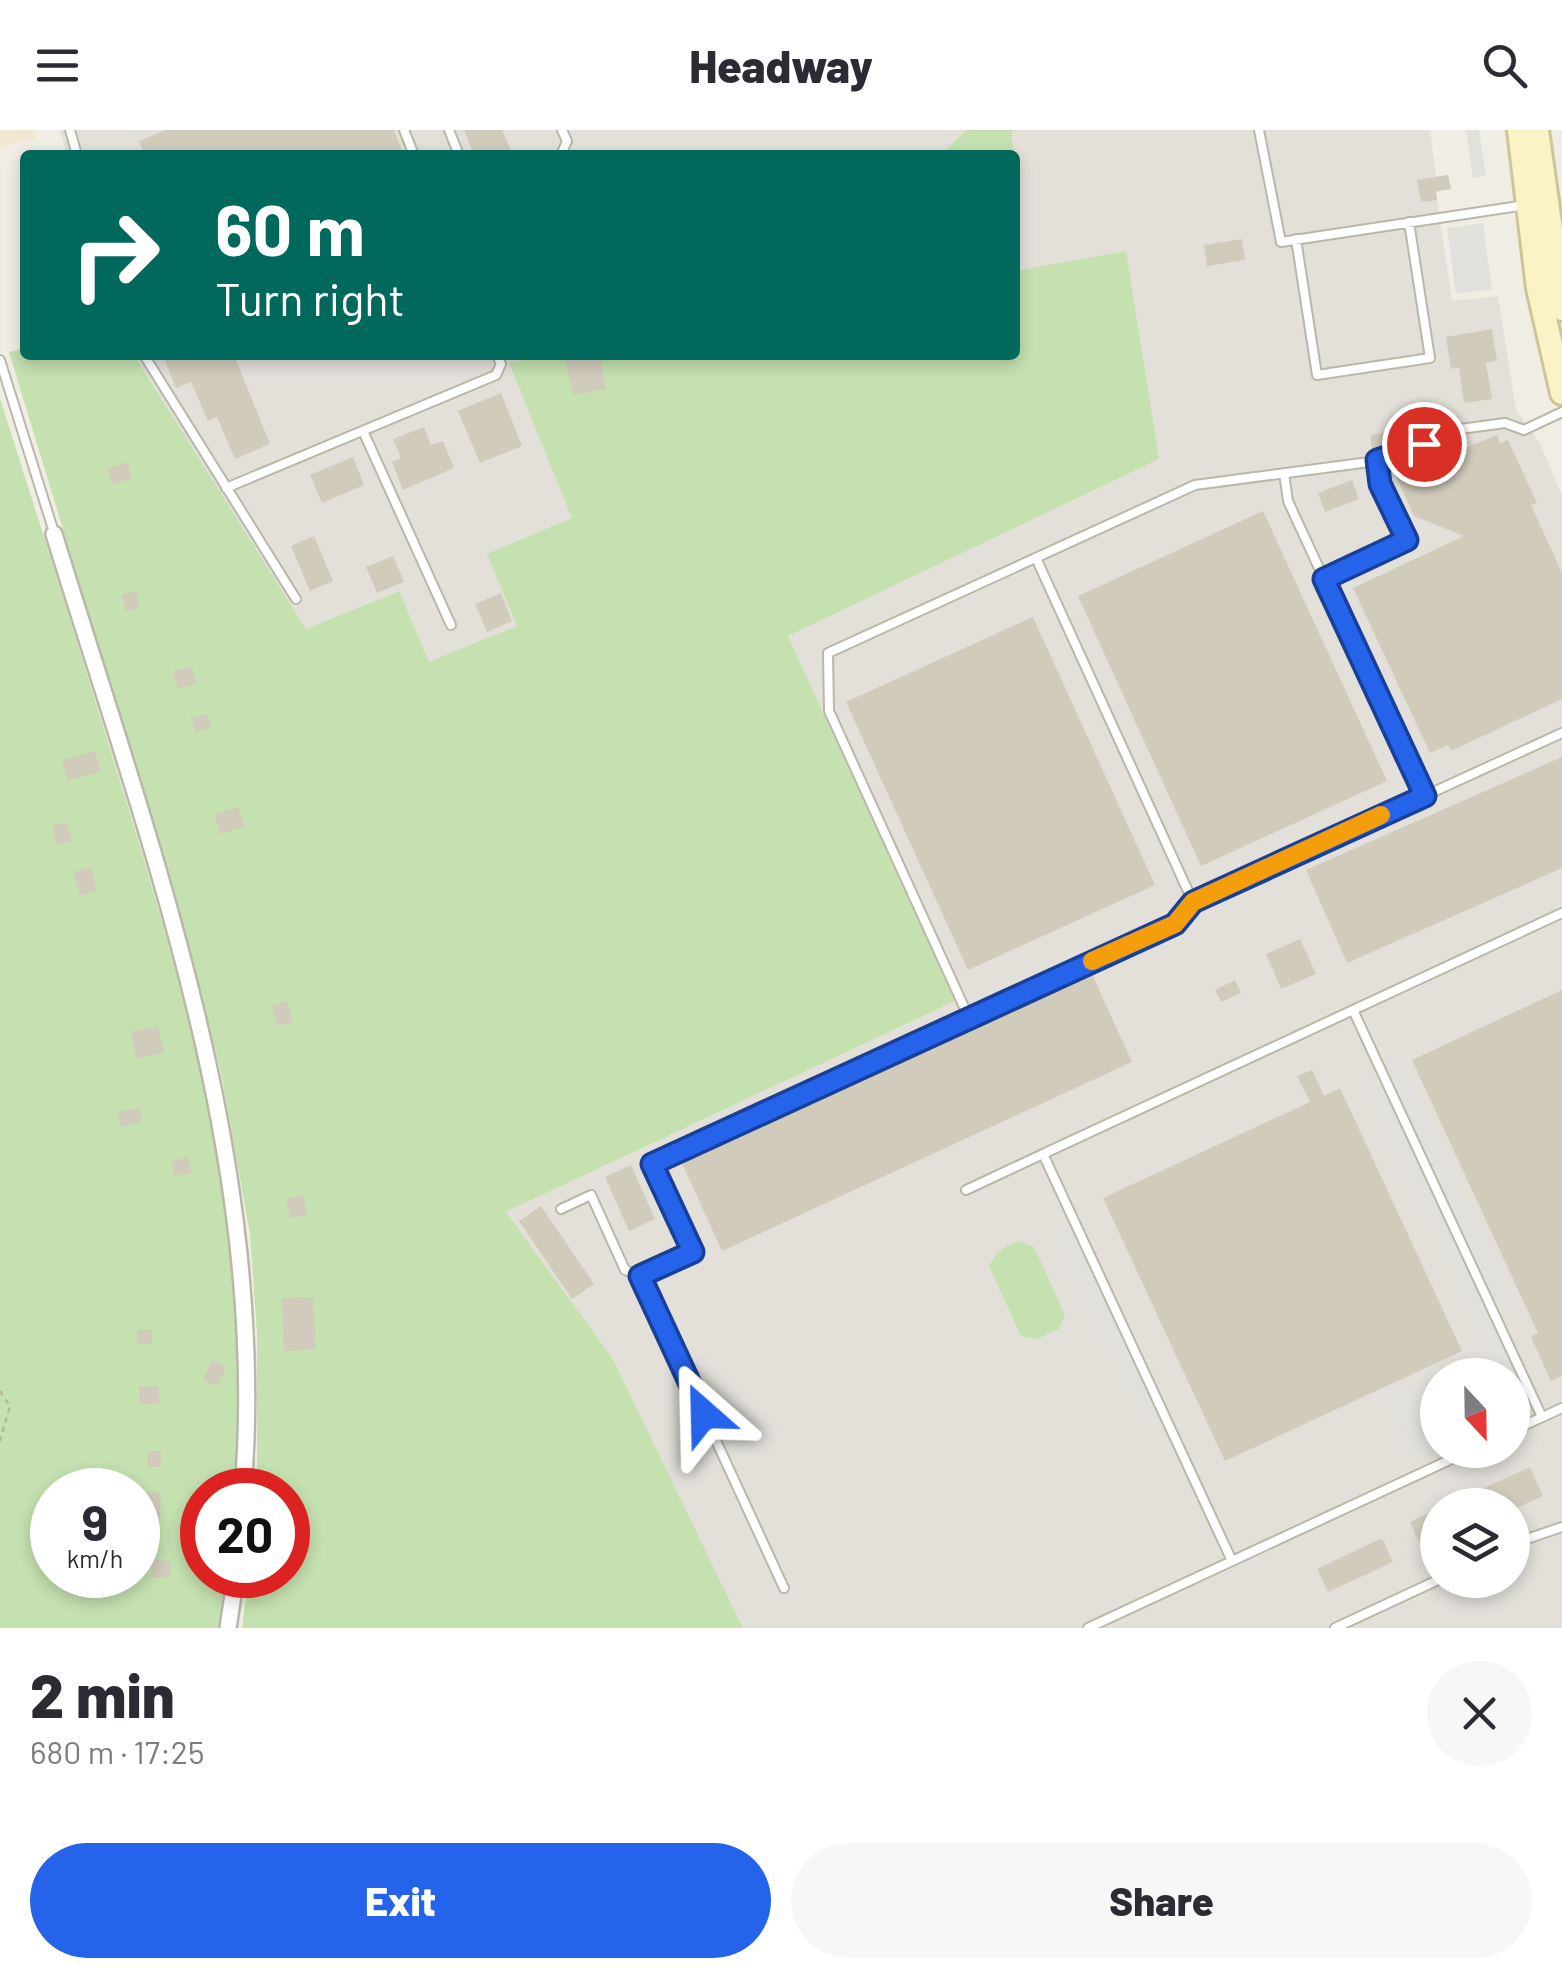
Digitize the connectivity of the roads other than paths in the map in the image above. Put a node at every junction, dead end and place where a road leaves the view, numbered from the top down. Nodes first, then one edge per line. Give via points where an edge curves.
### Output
1 (1259, 130) edge
2 (1519, 130) edge
3 (1537, 130) edge
4 (1536, 203) junction
5 (1408, 222) junction
6 (1296, 239) junction
7 (1562, 308) edge
8 (0, 360) edge
9 (147, 360) edge
10 (500, 360) edge
11 (1562, 393) edge
12 (1562, 412) edge
13 (363, 431) junction
14 (1377, 460) junction
15 (1284, 473) junction
16 (226, 488) junction
17 (53, 530) joint
18 (1036, 558) junction
19 (1324, 579) junction
20 (296, 599) dead end
21 (451, 626) dead end
22 (1562, 733) edge
23 (1425, 796) junction
24 (1193, 902) junction
25 (1562, 913) edge
26 (1353, 1010) junction
27 (969, 1018) junction
28 (1043, 1154) junction
29 (966, 1190) dead end
30 (561, 1209) dead end
31 (640, 1276) junction
32 (1562, 1408) edge
33 (1542, 1417) junction
34 (1530, 1422) edge
35 (244, 1468) edge
36 (1431, 1468) edge
37 (1562, 1527) edge
38 (1530, 1538) edge
39 (1232, 1561) junction
40 (784, 1588) dead end
41 (1420, 1588) edge
42 (233, 1598) edge
43 (228, 1628) edge
44 (1088, 1628) edge
45 (1336, 1628) edge

1 - 6 lane via 1281,242
2 - 4 main road
3 - 4 main road
4 - 5 lane
4 - 7 main road
4 - 11 main road via 1538,288
5 - 6 lane
5 - 6 lane via 1430,358 1317,376
8 - 17 lane
9 - 16 lane
10 - 13 lane via 496,375
12 - 14 lane via 1524,430 1505,423 1453,430
13 - 16 lane
13 - 21 lane
14 - 15 lane
14 - 19 lane via 1380,484 1407,540
15 - 18 lane via 1194,485
15 - 19 lane via 1288,501
16 - 20 lane
17 - 35 street via 177,934 210,1074 241,1236
18 - 24 lane
18 - 27 lane via 828,653 829,711
19 - 23 lane
22 - 23 lane
23 - 24 lane
24 - 27 lane via 1175,924
25 - 26 lane
26 - 28 lane
26 - 33 lane
27 - 31 lane via 652,1164 693,1252
28 - 29 lane
28 - 39 lane
30 - 31 lane via 591,1195 625,1270
31 - 40 lane
32 - 33 lane
33 - 34 lane
36 - 39 lane
37 - 38 lane
39 - 44 lane
41 - 45 lane
42 - 43 street

